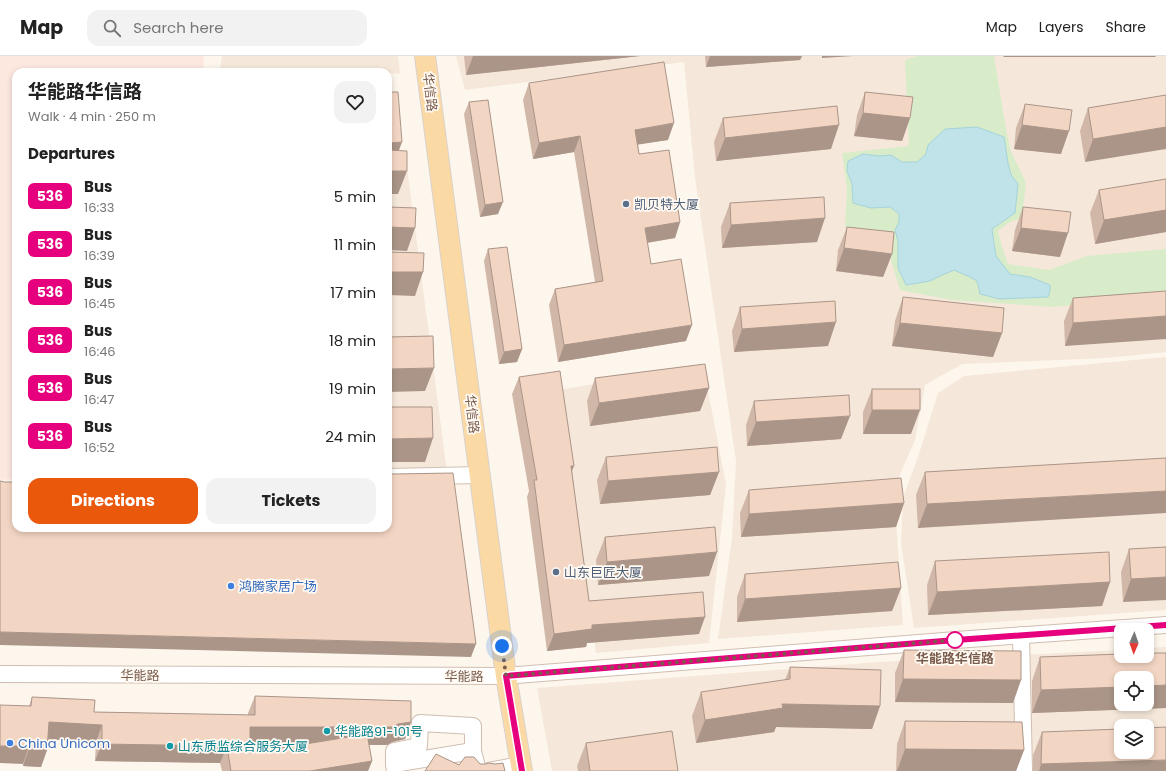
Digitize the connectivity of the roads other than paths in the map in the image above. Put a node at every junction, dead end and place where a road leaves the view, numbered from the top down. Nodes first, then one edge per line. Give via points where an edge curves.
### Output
1 (425, 56) edge
2 (480, 475) junction
3 (392, 477) edge
4 (1166, 625) edge
5 (1021, 635) junction
6 (0, 674) edge
7 (506, 676) junction
8 (473, 750) junction
9 (435, 757) junction
10 (394, 768) edge
11 (521, 768) edge
12 (418, 771) edge
13 (478, 771) edge
14 (488, 771) edge
15 (1024, 771) edge

1 - 2 main road, 华信路
2 - 3 street
2 - 7 main road, 华信路
4 - 5 street, 华能路
5 - 7 street, 华能路
5 - 15 street
6 - 7 street, 华能路
7 - 11 main road, 华信路
8 - 9 street
8 - 10 street via 473,726 420,723 419,746 394,751
8 - 13 street
9 - 10 street
9 - 12 street
11 - 14 street

